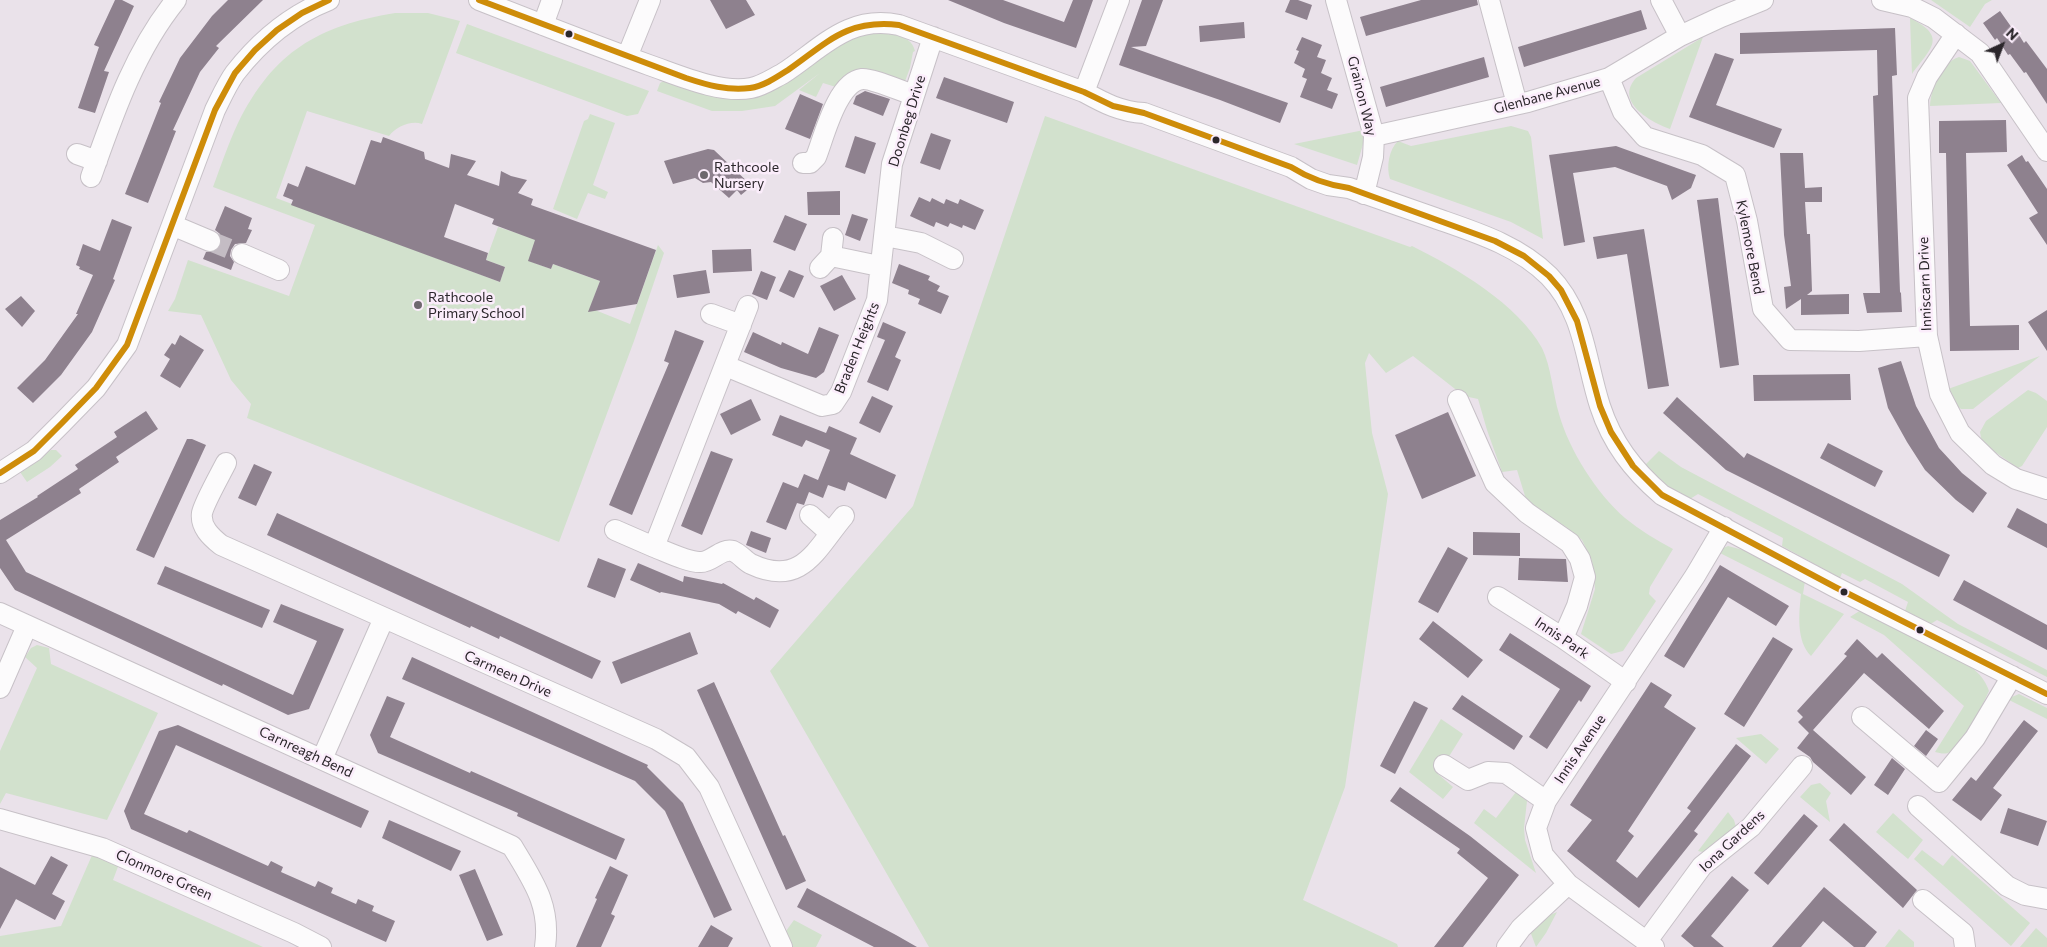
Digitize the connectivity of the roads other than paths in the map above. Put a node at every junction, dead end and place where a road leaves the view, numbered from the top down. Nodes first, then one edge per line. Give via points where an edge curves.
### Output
1 (176, 0) edge
2 (329, 0) edge
3 (478, 0) edge
4 (552, 0) edge
5 (650, 0) edge
6 (1119, 0) edge
7 (1336, 0) edge
8 (1489, 0) edge
9 (1661, 0) edge
10 (1764, 0) edge
11 (1882, 0) edge
12 (542, 25) junction
13 (1956, 34) junction
14 (1680, 36) junction
15 (933, 37) junction
16 (627, 57) junction
17 (1609, 78) junction
18 (1084, 92) junction
19 (914, 96) junction
20 (1517, 104) junction
21 (1374, 136) junction
22 (2046, 148) edge
23 (78, 154) dead end
24 (803, 164) dead end
25 (1364, 194) junction
26 (172, 225) junction
27 (885, 236) junction
28 (210, 241) tunnel mouth
29 (242, 254) tunnel mouth
30 (828, 254) dead end
31 (953, 259) dead end
32 (879, 266) junction
33 (279, 270) dead end
34 (748, 306) dead end
35 (711, 314) dead end
36 (741, 326) junction
37 (1927, 336) junction
38 (726, 366) junction
39 (1458, 400) dead end
40 (226, 462) dead end
41 (0, 472) edge
42 (2047, 489) edge
43 (810, 515) dead end
44 (844, 516) dead end
45 (1724, 527) junction
46 (615, 530) dead end
47 (830, 533) junction
48 (654, 547) junction
49 (1498, 597) dead end
50 (0, 613) edge
51 (384, 618) junction
52 (27, 626) junction
53 (1563, 638) junction
54 (2012, 676) junction
55 (1626, 682) junction
56 (0, 688) edge
57 (2047, 694) edge
58 (1862, 717) dead end
59 (322, 759) junction
60 (1444, 765) dead end
61 (1802, 766) dead end
62 (1939, 782) junction
63 (1546, 801) junction
64 (0, 819) edge
65 (1568, 884) junction
66 (2047, 899) edge
67 (1923, 900) dead end
68 (1651, 944) edge
69 (321, 947) edge
70 (546, 947) edge
71 (782, 947) edge
72 (1507, 947) edge
73 (1965, 947) edge

1 - 23 street via 139,55 94,169
2 - 26 street via 269,36 234,74 215,110
3 - 12 street
4 - 12 street
5 - 16 street
6 - 18 street
7 - 21 street, Grainon Way
8 - 20 street
9 - 14 street
10 - 14 street, Glenbane Avenue
11 - 13 street via 1912,7
12 - 16 street
13 - 22 street via 1980,53
13 - 37 street, Inniscarn Drive via 1927,77 1918,98
14 - 17 street, Glenbane Avenue
15 - 16 street via 899,25 866,23 831,39 768,82 733,90 702,83
15 - 18 street
15 - 19 street, Doonbeg Drive
17 - 20 street, Glenbane Avenue
17 - 37 street, Kylemore Bend via 1623,112 1645,137 1702,155 1735,175 1747,221 1762,310 1790,340
18 - 25 street via 1123,111 1153,117 1292,168 1328,186 1349,188
19 - 24 street via 871,80 861,79 852,83 838,99 816,157
19 - 27 street, Doonbeg Drive via 892,164
20 - 21 street, Glenbane Avenue
21 - 25 street, Grainon Way via 1373,157
25 - 45 street via 1486,236 1512,249 1549,276 1565,296 1576,318 1600,405 1628,462 1662,495
26 - 28 street
26 - 41 street via 127,345 96,388 62,423 34,451
27 - 31 street via 920,244
27 - 32 street, Braden Heights
29 - 33 street
30 - 32 street
32 - 38 street, Braden Heights via 877,300 834,404 822,406
34 - 36 street
35 - 36 street
36 - 38 street
37 - 42 street, Inniscarn Drive via 1940,394 1960,433 1993,465 2016,479
38 - 48 street
39 - 53 street via 1495,484 1527,513 1570,543 1580,559 1585,577
40 - 51 street, Carmeen Drive via 202,512 210,537 221,545
43 - 47 street
44 - 47 street
45 - 54 street
45 - 55 street, Innis Avenue
46 - 48 street
47 - 48 street via 809,560 792,571 778,573 750,564 733,551 725,551 701,562
49 - 53 street, Innis Park
50 - 52 street, Carnreagh Bend
51 - 59 street
51 - 71 street, Carmeen Drive via 656,739 686,757 709,787
52 - 56 street
52 - 59 street, Carnreagh Bend
53 - 55 street, Innis Park
54 - 57 street
54 - 62 street via 1975,738
55 - 63 street, Innis Avenue
58 - 62 street
59 - 70 street, Carnreagh Bend via 512,846 539,891 548,929
60 - 63 street via 1468,780 1488,772 1506,773
61 - 68 street, Iona Gardens via 1751,827 1702,866
62 - 66 street via 1914,811 2007,886 2025,895
63 - 65 street, Innis Avenue via 1536,828 1542,855
64 - 69 street, Clonmore Green via 102,848 294,932
65 - 68 street, Innis Avenue
65 - 72 street via 1521,928
67 - 73 street via 1963,933

